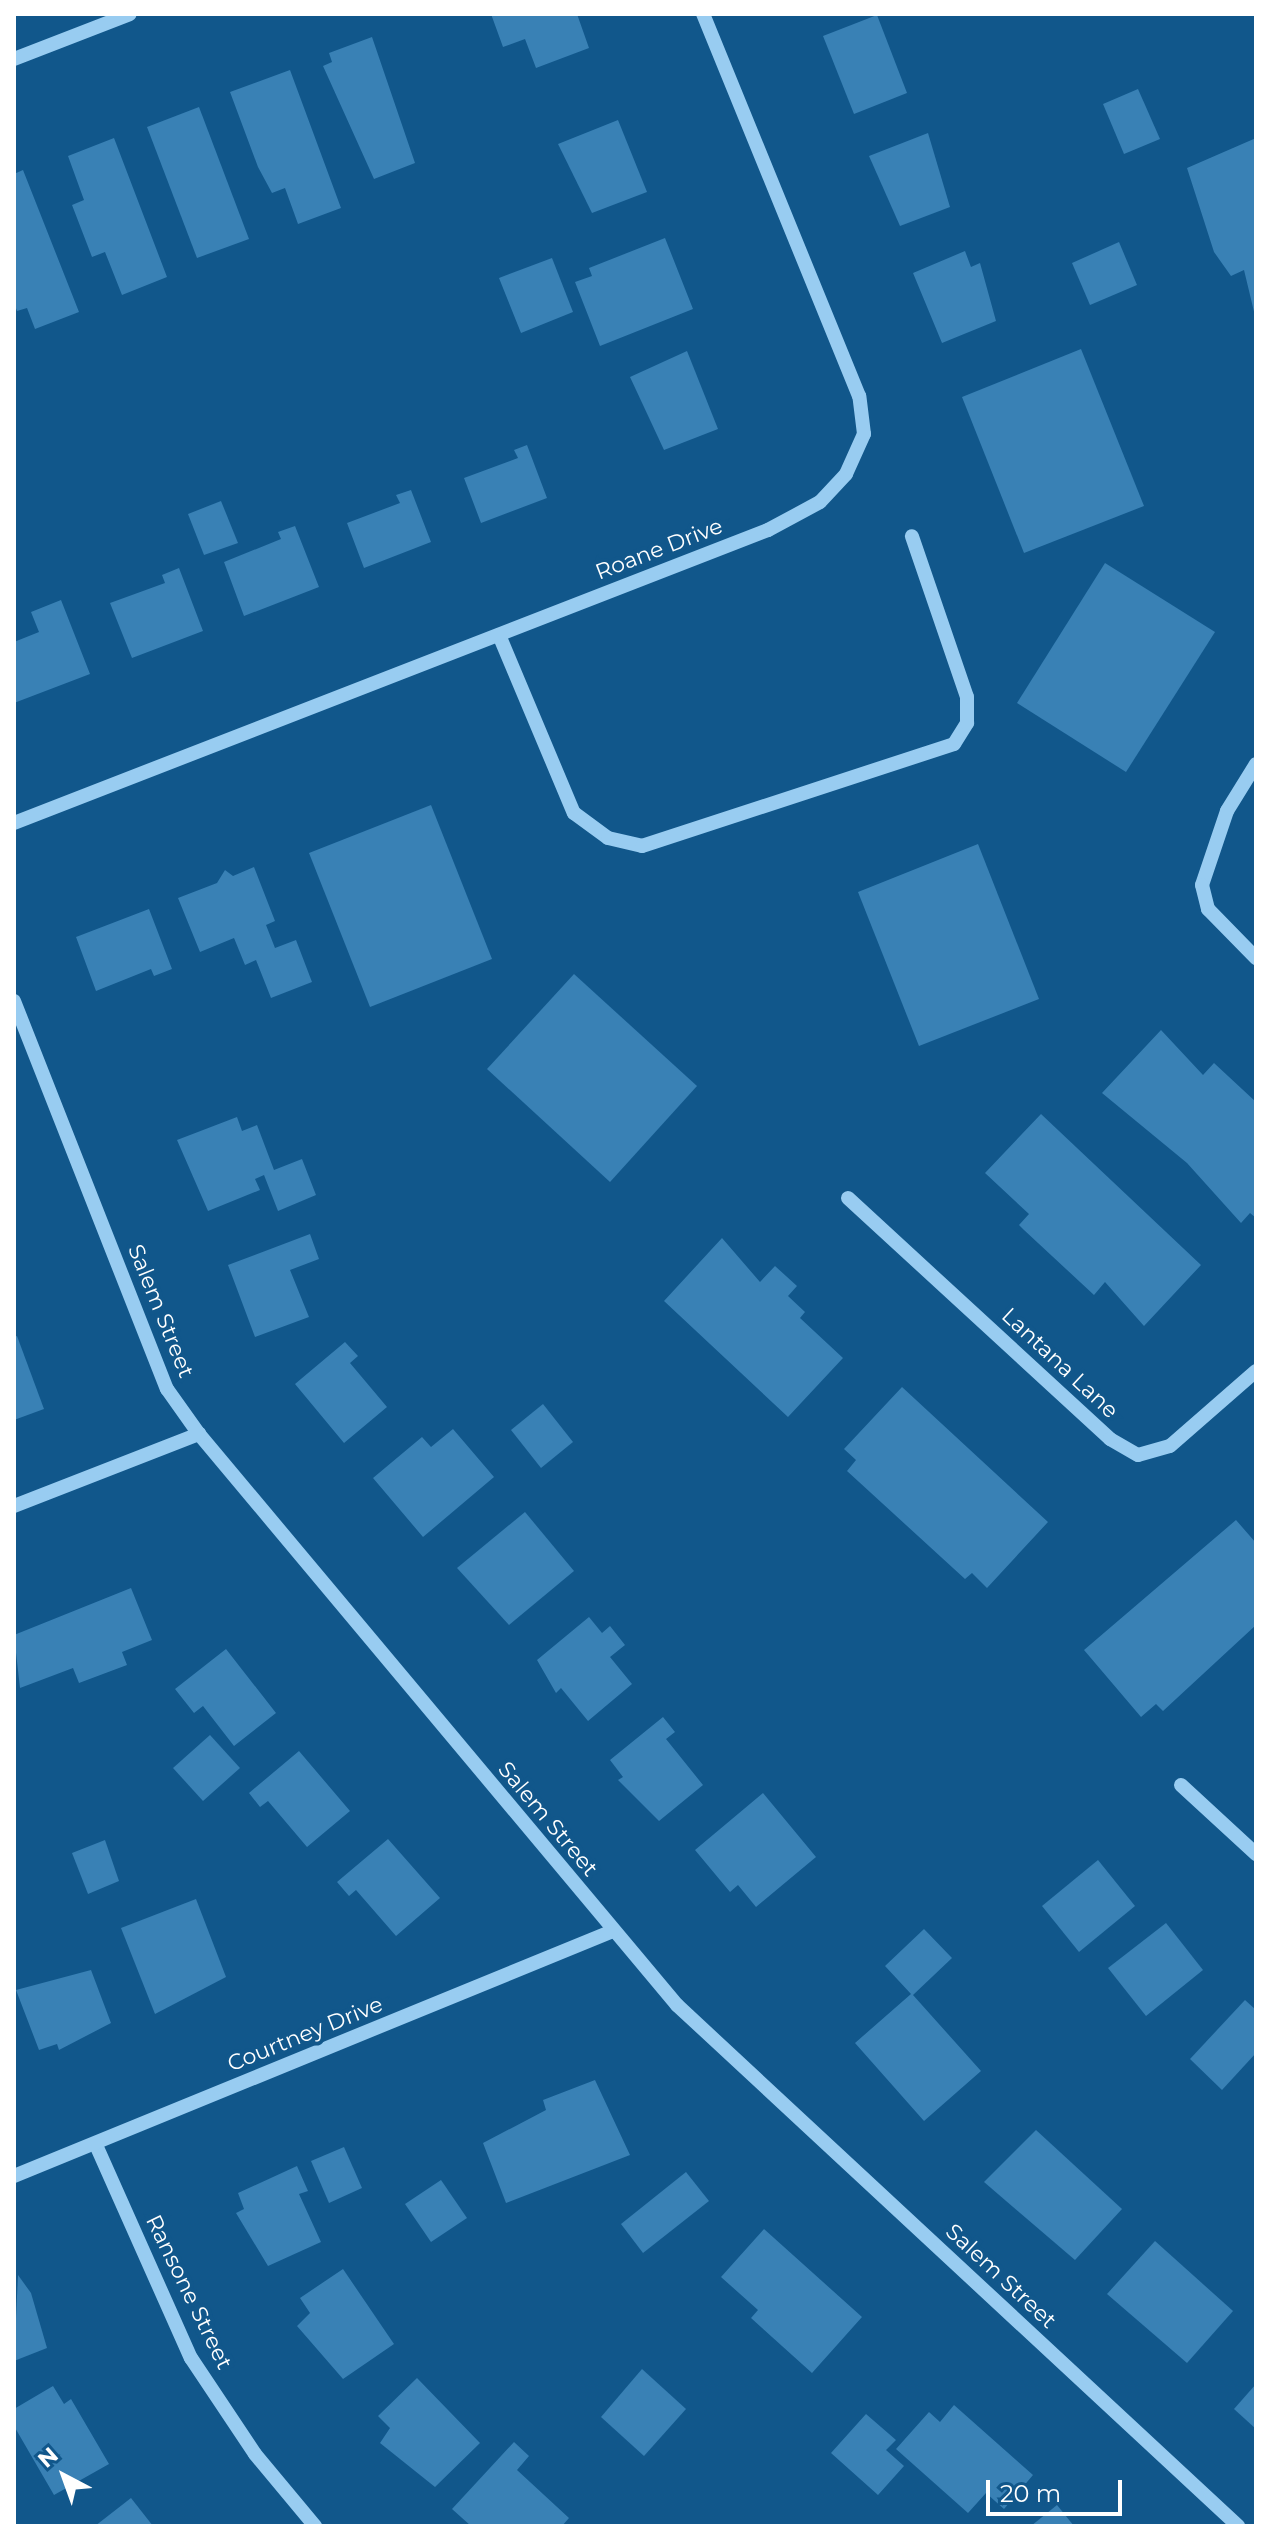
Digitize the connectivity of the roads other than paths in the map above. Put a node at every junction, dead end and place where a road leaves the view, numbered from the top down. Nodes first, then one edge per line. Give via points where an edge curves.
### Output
1 (130, 14) edge
2 (703, 14) edge
3 (14, 59) edge
4 (912, 536) dead end
5 (499, 635) junction
6 (1256, 764) edge
7 (14, 823) edge
8 (1256, 958) edge
9 (14, 1001) edge
10 (848, 1198) dead end
11 (1256, 1371) edge
12 (199, 1434) junction
13 (14, 1506) edge
14 (1181, 1785) dead end
15 (1256, 1854) edge
16 (613, 1931) junction
17 (96, 2145) junction
18 (14, 2176) edge
19 (315, 2526) edge
20 (1238, 2526) edge

1 - 3 street
2 - 5 street, Roane Drive via 859,396 864,434 846,474 820,502 768,530
4 - 5 street via 967,697 967,723 954,744 642,846 608,838 574,813
5 - 7 street, Roane Drive
6 - 8 street via 1227,811 1202,885 1208,909
9 - 12 street, Salem Street via 167,1389
10 - 11 street, Lantana Lane via 1110,1439 1138,1455 1170,1446
12 - 13 street
12 - 16 street, Salem Street
14 - 15 street
16 - 17 street, Courtney Drive
16 - 20 street, Salem Street via 677,2005
17 - 18 street, Courtney Drive
17 - 19 street, Ransone Street via 191,2358 255,2454

